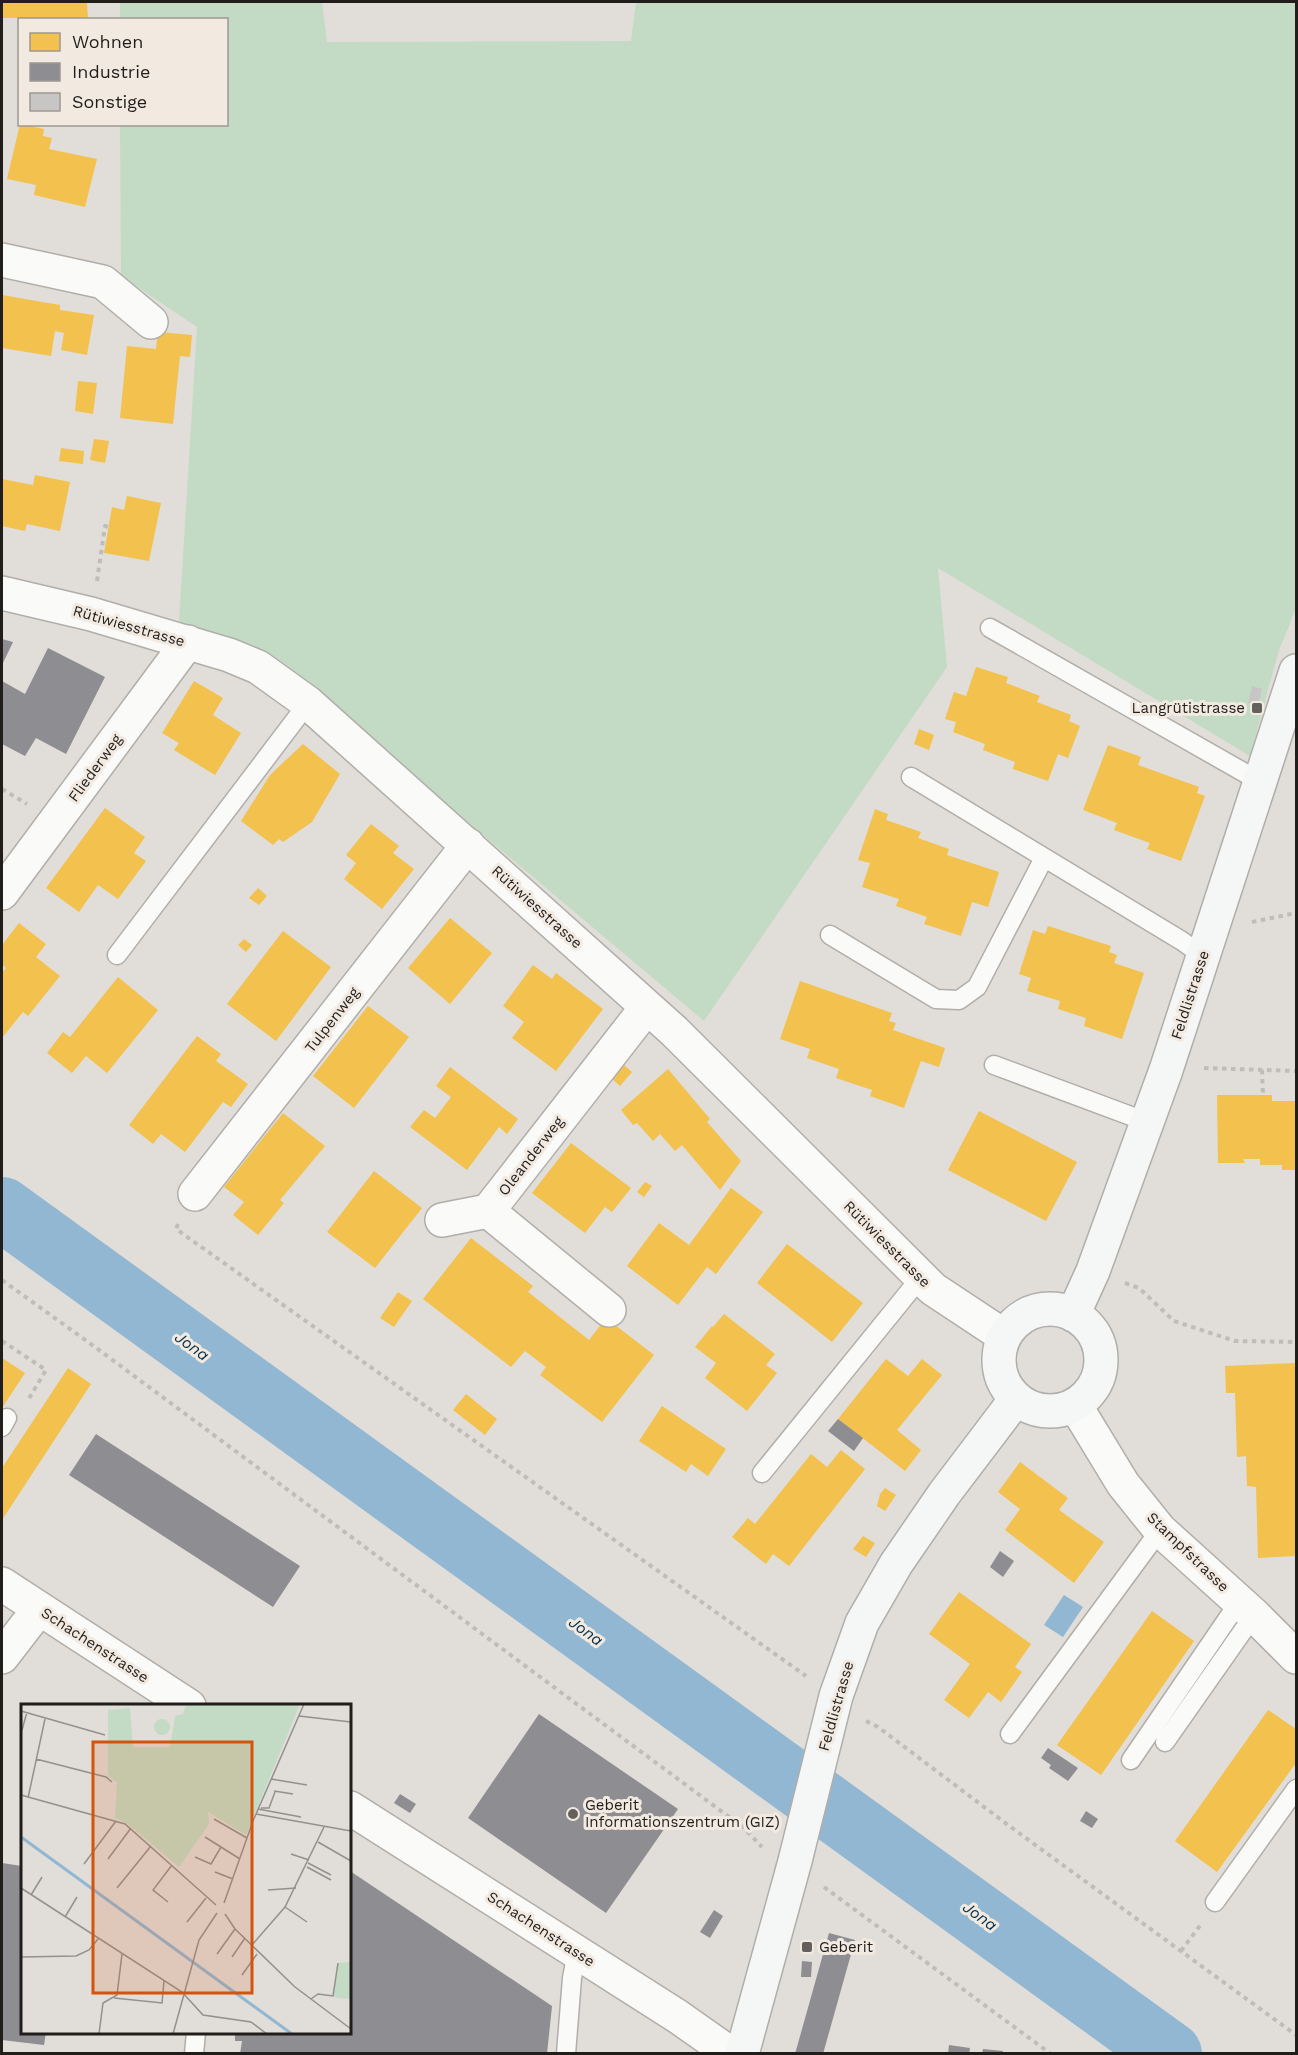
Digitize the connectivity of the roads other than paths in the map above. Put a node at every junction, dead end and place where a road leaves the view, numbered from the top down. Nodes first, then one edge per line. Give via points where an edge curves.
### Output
1 (2, 260) edge
2 (151, 322) dead end
3 (2, 593) edge
4 (990, 628) dead end
5 (188, 642) junction
6 (1296, 671) edge
7 (308, 703) junction
8 (911, 777) dead end
9 (1259, 781) junction
10 (468, 845) junction
11 (1044, 858) junction
12 (2, 893) edge
13 (830, 935) dead end
14 (117, 955) dead end
15 (1203, 956) junction
16 (647, 1007) junction
17 (994, 1065) dead end
18 (1147, 1122) junction
19 (195, 1194) road end
20 (488, 1210) junction
21 (442, 1220) dead end
22 (921, 1277) junction
23 (609, 1310) dead end
24 (1073, 1314) junction
25 (1004, 1336) junction
26 (1016, 1399) junction
27 (1075, 1405) junction
28 (762, 1473) dead end
29 (1160, 1530) junction
30 (2, 1584) edge
31 (1247, 1608) junction
32 (39, 1609) junction
33 (2, 1657) edge
34 (1296, 1657) edge
35 (186, 1704) edge
36 (1010, 1734) dead end
37 (1165, 1742) dead end
38 (1131, 1760) dead end
39 (1296, 1789) edge
40 (351, 1809) edge
41 (1215, 1902) road end
42 (577, 1952) junction
43 (196, 2034) edge
44 (194, 2054) edge
45 (566, 2054) edge
46 (731, 2054) edge
47 (742, 2054) edge

1 - 2 street via 103,282
3 - 5 street, Rütiwiesstrasse
4 - 9 lane
5 - 7 street, Rütiwiesstrasse via 258,667
5 - 12 street, Fliederweg
6 - 9 street, Feldlistrasse
7 - 10 street, Rütiwiesstrasse
7 - 14 lane
8 - 11 lane
9 - 15 street, Feldlistrasse
10 - 16 street, Rütiwiesstrasse
10 - 19 street, Tulpenweg
11 - 13 lane via 977,987 959,1000 936,999
11 - 15 lane
15 - 18 street, Feldlistrasse
16 - 20 street, Oleanderweg
16 - 22 street, Rütiwiesstrasse
17 - 18 lane
18 - 24 street, Feldlistrasse via 1093,1271
20 - 21 street
20 - 23 street, Oleanderweg
22 - 25 street, Rütiwiesstrasse
22 - 28 lane
24 - 25 street via 1043,1309 1027,1314
24 - 27 street via 1088,1325 1101,1359 1098,1377 1089,1393
25 - 26 street via 999,1369
26 - 27 street via 1044,1411
26 - 47 street, Feldlistrasse via 944,1494 862,1623 847,1714 801,1836
27 - 29 street, Stampfstrasse via 1123,1484
29 - 31 street, Stampfstrasse
29 - 36 lane
30 - 32 street, Schachenstrasse
31 - 34 street, Stampfstrasse
31 - 37 lane
31 - 38 lane
32 - 33 street
32 - 35 street, Schachenstrasse
39 - 41 lane
40 - 42 street, Schachenstrasse
42 - 45 lane
42 - 46 street, Schachenstrasse
43 - 44 lane

